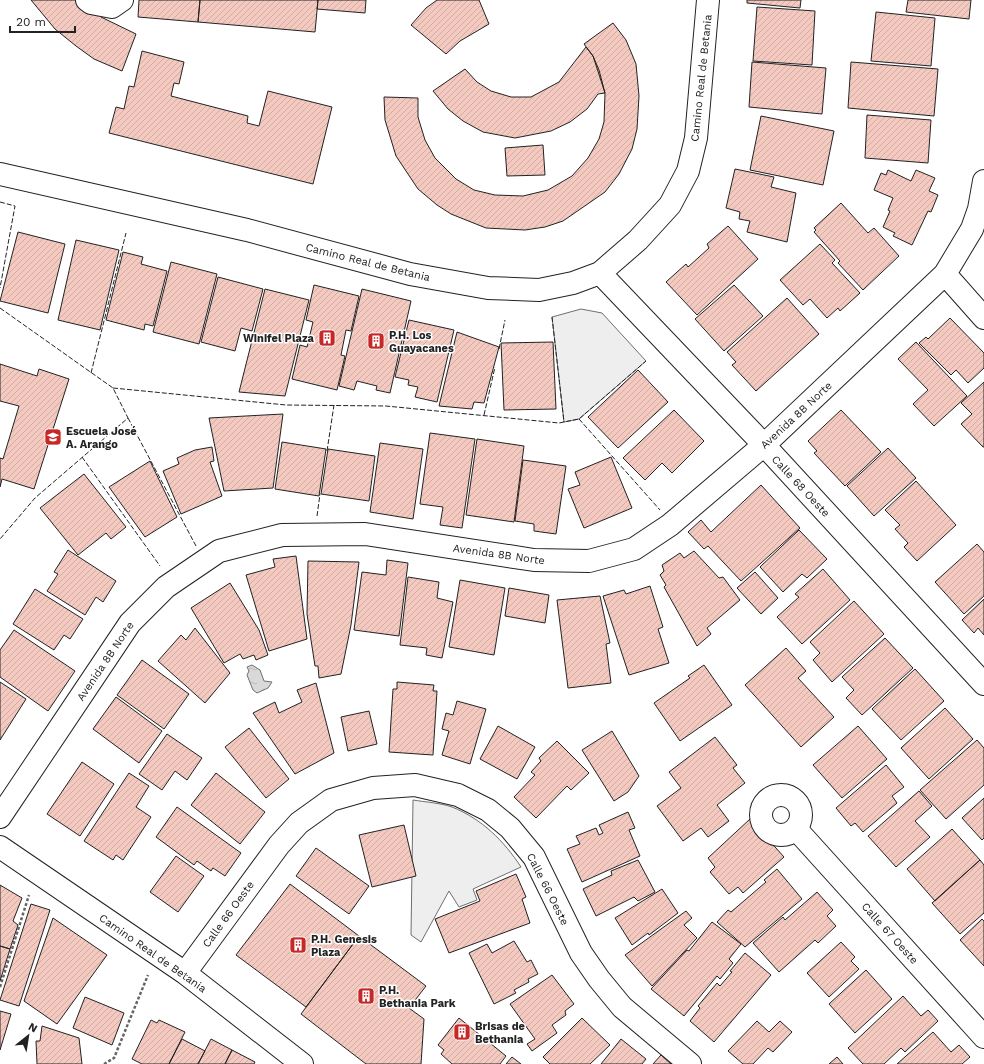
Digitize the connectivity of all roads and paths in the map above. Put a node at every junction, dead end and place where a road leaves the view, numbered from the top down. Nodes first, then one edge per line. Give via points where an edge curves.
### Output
1 (87, 0) edge
2 (122, 0) edge
3 (708, 0) edge
4 (0, 174) edge
5 (984, 181) edge
6 (600, 273) junction
7 (945, 274) junction
8 (984, 318) edge
9 (764, 445) junction
10 (984, 684) edge
11 (0, 817) edge
12 (796, 829) dead end
13 (0, 847) edge
14 (29, 895) dead end
15 (185, 973) junction
16 (148, 975) dead end
17 (0, 987) edge
18 (984, 1037) edge
19 (104, 1064) edge
20 (302, 1064) edge
21 (690, 1064) edge

1 - 2 street via 90,3 112,7
3 - 6 street, Camino Real de Betania via 696,138 688,171 670,204 638,240
4 - 6 street, Camino Real de Betania via 247,230 410,274 488,288 539,290 573,283
5 - 7 street, Avenida 8B Norte via 980,209 972,229
6 - 9 street, Calle 68 Oeste
7 - 8 street
7 - 9 street, Avenida 8B Norte
9 - 10 street, Calle 68 Oeste
9 - 11 street, Avenida 8B Norte via 670,525 634,549 589,561 534,560 365,534 282,535 219,551 166,587 130,623
12 - 18 street, Calle 67 Oeste
13 - 15 street, Camino Real de Betania
14 - 17 path
15 - 20 street, Camino Real de Betania
15 - 21 street, Calle 66 Oeste via 279,845 299,823 331,800 373,788 415,785 458,795 488,810 510,828 534,857 581,952 599,979 622,1007
16 - 19 path via 114,1058

